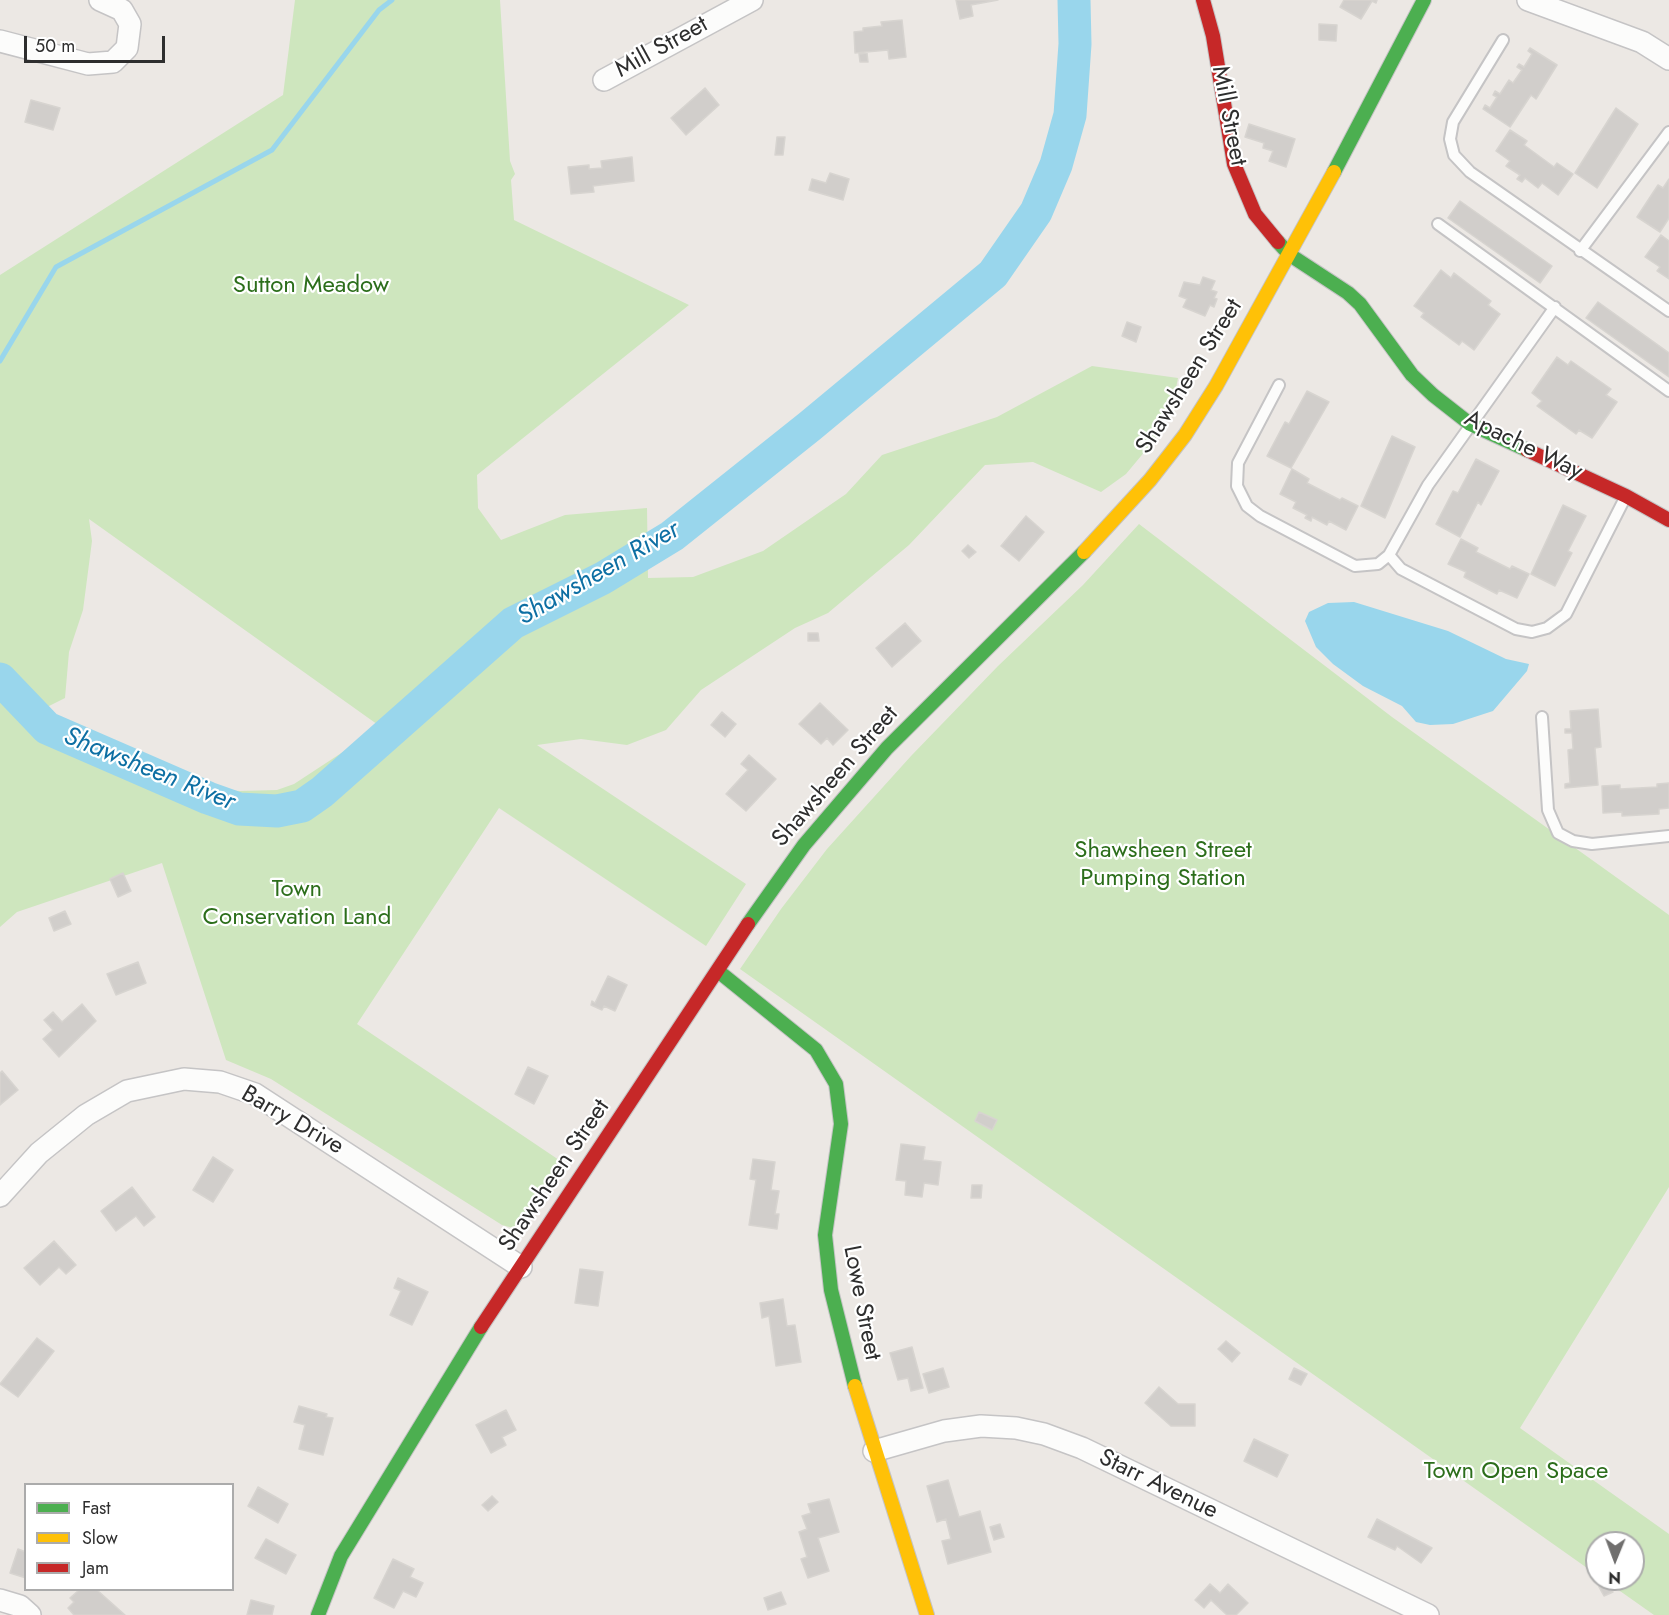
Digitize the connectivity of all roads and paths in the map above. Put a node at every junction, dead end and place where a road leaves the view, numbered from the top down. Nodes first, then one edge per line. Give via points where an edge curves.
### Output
1 (100, 0) edge
2 (752, 0) edge
3 (1203, 0) edge
4 (1424, 0) edge
5 (1528, 0) edge
6 (0, 40) edge
7 (1503, 40) dead end
8 (1669, 58) edge
9 (604, 80) dead end
10 (1669, 132) edge
11 (1438, 224) dead end
12 (1580, 251) junction
13 (1290, 255) junction
14 (1555, 307) junction
15 (1669, 311) edge
16 (1279, 385) dead end
17 (1669, 391) edge
18 (1470, 424) junction
19 (1626, 496) junction
20 (1669, 520) edge
21 (1389, 555) junction
22 (1542, 717) dead end
23 (1669, 836) edge
24 (718, 971) junction
25 (0, 1196) edge
26 (521, 1267) junction
27 (874, 1451) junction
28 (0, 1600) edge
29 (30, 1615) edge
30 (318, 1615) edge
31 (927, 1615) edge
32 (1428, 1615) edge

1 - 6 street via 122,10 130,24 127,48 113,62 88,64
2 - 9 street, Mill Street
3 - 13 main road, Mill Street via 1213,36 1234,164 1255,214
4 - 13 main road, Shawsheen Street
5 - 8 street via 1641,42
7 - 12 lane via 1453,122 1451,149 1470,172
10 - 12 lane
11 - 14 lane
12 - 15 lane
13 - 18 main road, Apache Way via 1348,292 1413,375
13 - 24 main road, Shawsheen Street via 1216,386 1150,480 1108,529 953,680 849,790 771,891
14 - 17 lane
14 - 18 lane
16 - 21 lane via 1238,463 1237,486 1243,500 1260,516 1355,566 1378,564
18 - 19 main road, Apache Way
18 - 21 lane via 1428,485
19 - 20 main road, Apache Way
19 - 21 lane via 1566,614 1540,630 1509,627 1401,569
22 - 23 lane via 1548,810 1558,833 1573,842 1592,844
24 - 26 main road, Shawsheen Street
24 - 27 main road, Lowe Street via 816,1050 836,1084 841,1117 826,1216 826,1254 837,1322
25 - 26 street, Barry Drive via 39,1153 86,1115 128,1090 184,1079 220,1082 255,1094
26 - 30 main road, Shawsheen Street via 453,1369 358,1526 341,1556
27 - 31 main road, Lowe Street
27 - 32 street, Starr Avenue via 944,1431 981,1426 1044,1434 1082,1448
28 - 29 street via 20,1606

